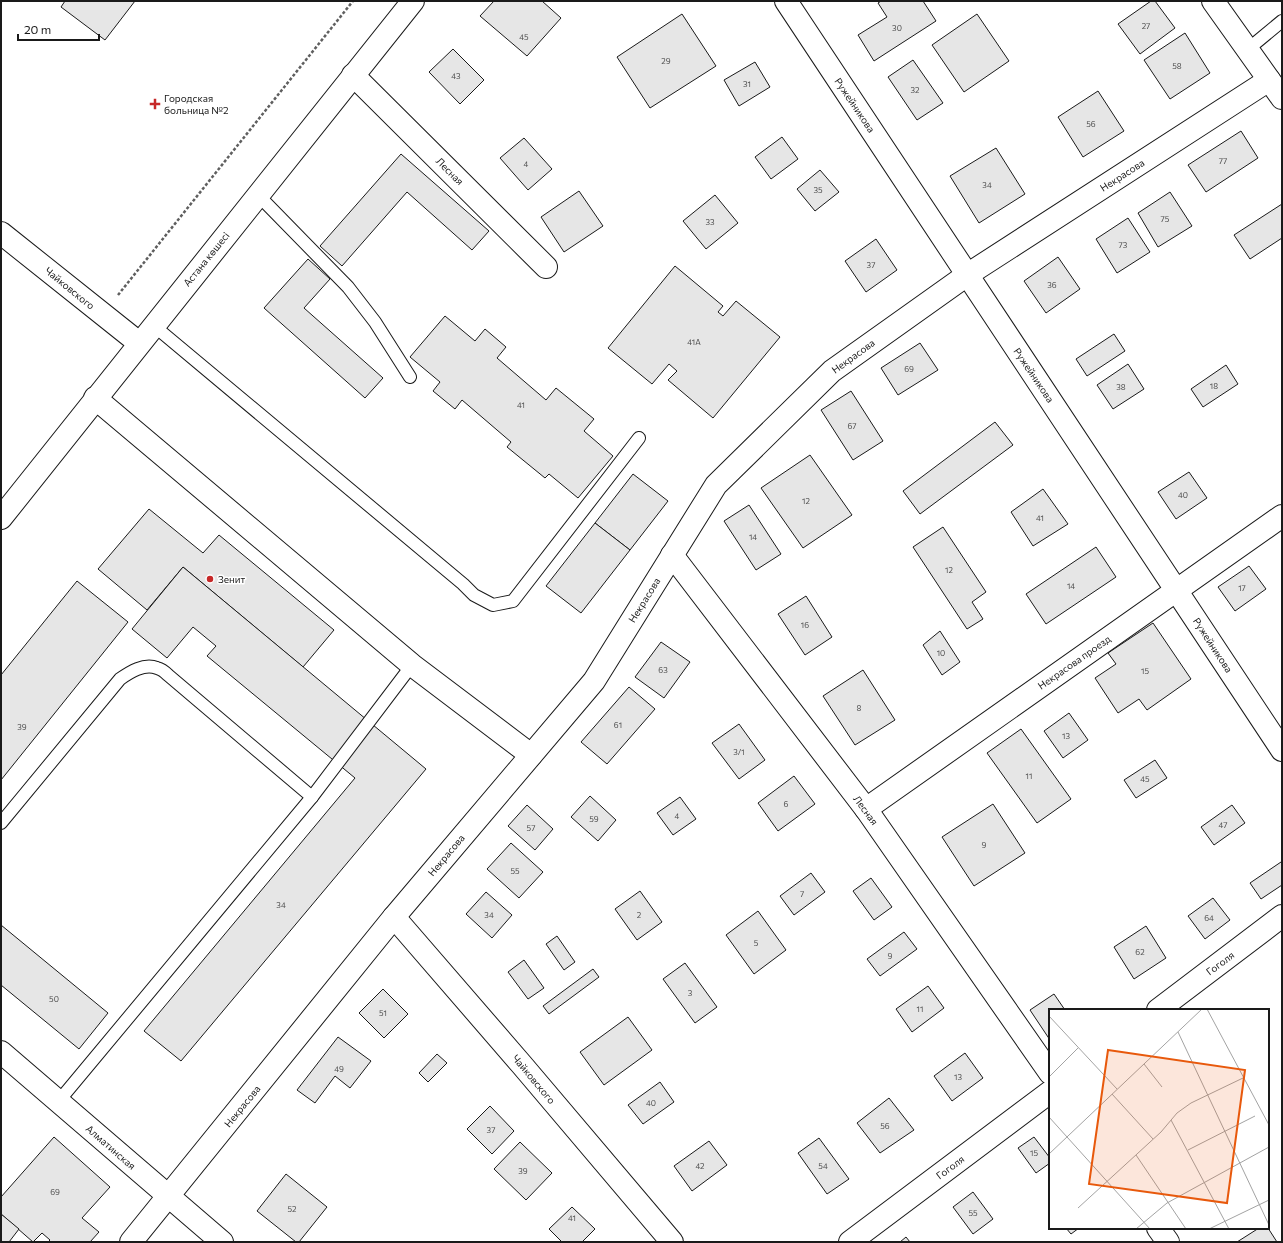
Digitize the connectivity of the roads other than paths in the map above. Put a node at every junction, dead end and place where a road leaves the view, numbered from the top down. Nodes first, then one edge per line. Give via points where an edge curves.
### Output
1 (413, 1) edge
2 (786, 1) edge
3 (1213, 1) edge
4 (1282, 21) edge
5 (1248, 50) junction
6 (353, 75) junction
7 (1269, 80) junction
8 (1282, 98) edge
9 (258, 195) junction
10 (1, 233) edge
11 (546, 267) dead end
12 (967, 274) junction
13 (153, 325) junction
14 (139, 343) junction
15 (410, 377) dead end
16 (95, 398) junction
17 (639, 438) dead end
18 (1282, 516) edge
19 (1, 518) edge
20 (672, 555) junction
21 (1176, 590) junction
22 (412, 665) junction
23 (1282, 750) edge
24 (531, 755) junction
25 (312, 797) junction
26 (866, 809) junction
27 (1, 823) edge
28 (1282, 916) edge
29 (394, 917) junction
30 (1159, 1009) edge
31 (1, 1052) edge
32 (1049, 1072) edge
33 (1049, 1093) edge
34 (58, 1102) junction
35 (169, 1197) junction
36 (1159, 1229) edge
37 (131, 1242) edge
38 (222, 1242) edge
39 (672, 1242) edge
40 (850, 1242) edge
41 (1168, 1242) edge

1 - 6 street, Астана көшесі
2 - 12 street, Ружейникова
3 - 5 street
4 - 5 lane
5 - 7 street
6 - 9 street, Астана көшесі
6 - 11 street, Лесная
7 - 8 street
7 - 12 street, Некрасова
9 - 13 street, Астана көшесі
9 - 15 lane via 348,287 375,322
10 - 14 street, Чайковского
12 - 20 street, Некрасова via 832,371 716,485
12 - 21 street, Ружейникова
13 - 14 street, Астана көшесі
13 - 17 lane via 474,595 493,605 513,600
14 - 16 street, Астана көшесі
16 - 19 street, Астана көшесі
16 - 22 street
18 - 21 street, Некрасова проезд
20 - 24 street, Некрасова via 594,680
20 - 26 street, Лесная
21 - 23 street, Ружейникова
21 - 26 street, Некрасова проезд
22 - 24 street
22 - 25 lane
24 - 29 street, Некрасова
25 - 27 lane via 168,675 156,667 143,667 131,671 120,679
25 - 34 lane
26 - 32 street, Лесная
28 - 30 street, Гоголя
29 - 35 street, Некрасова
29 - 39 street, Чайковского
31 - 34 street, Алматинская
33 - 40 street, Гоголя
34 - 35 street, Алматинская
35 - 37 street, Некрасова
35 - 38 street, Алматинская
36 - 41 street

